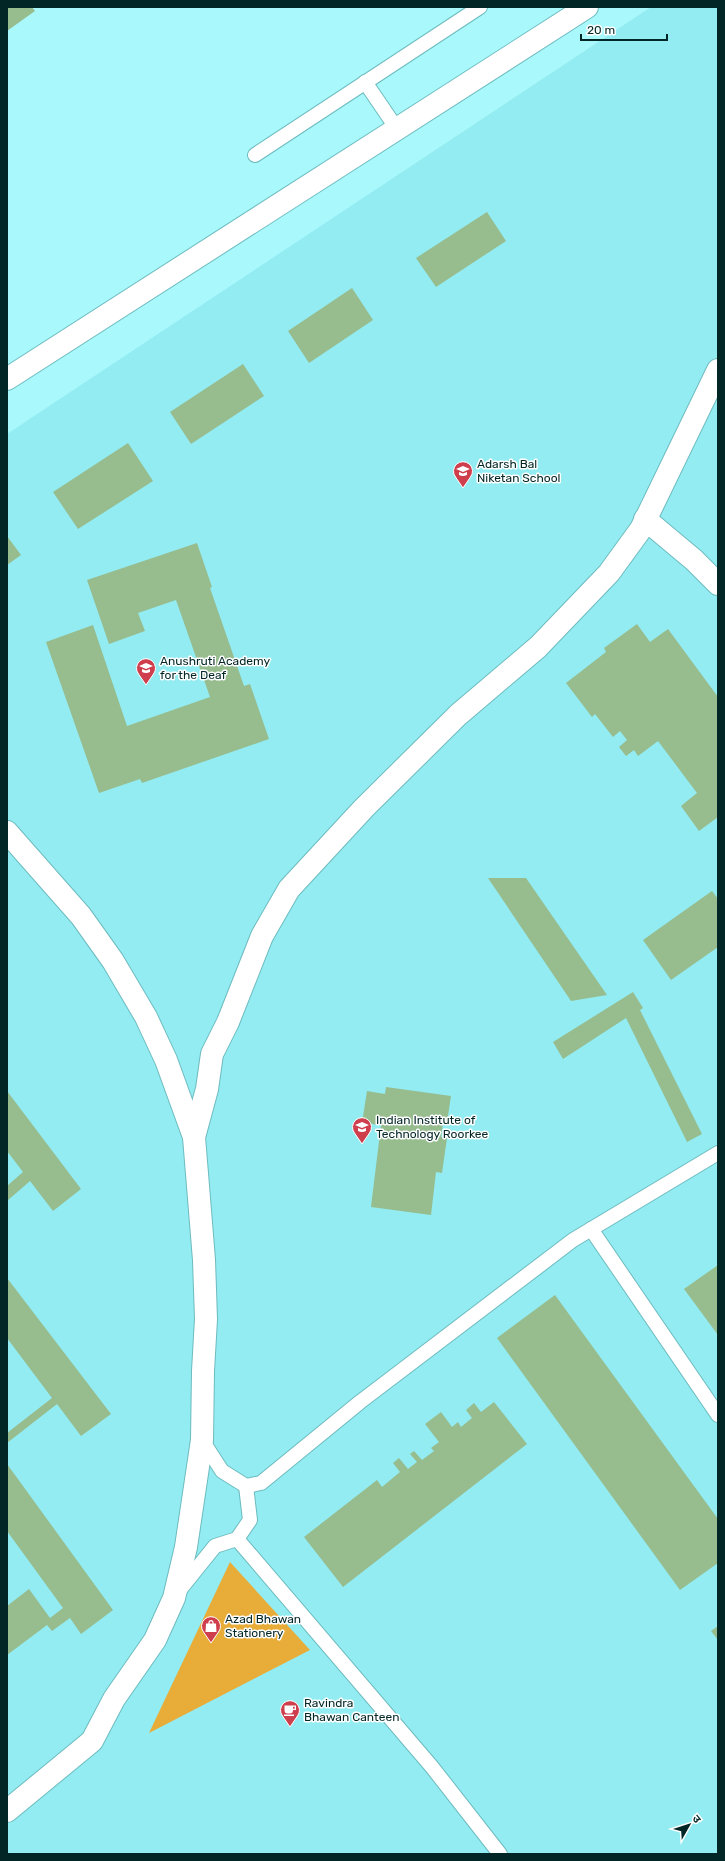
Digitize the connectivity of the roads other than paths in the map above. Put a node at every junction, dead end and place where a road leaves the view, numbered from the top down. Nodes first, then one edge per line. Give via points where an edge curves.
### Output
1 (480, 7) edge
2 (587, 7) edge
3 (365, 82) junction
4 (397, 129) junction
5 (255, 155) dead end
6 (718, 370) edge
7 (7, 379) edge
8 (645, 519) junction
9 (718, 584) edge
10 (7, 832) edge
11 (194, 1137) junction
12 (718, 1153) edge
13 (592, 1230) junction
14 (718, 1415) edge
15 (202, 1440) junction
16 (246, 1486) junction
17 (237, 1539) junction
18 (174, 1598) junction
19 (7, 1810) edge
20 (500, 1854) edge

1 - 3 lane
2 - 4 street
3 - 4 lane
3 - 5 lane
4 - 7 street
6 - 8 street
8 - 9 street
8 - 11 street via 641,530 609,573 544,641 458,715 364,808 289,889 262,936 228,1022 212,1054 207,1089
10 - 11 street via 81,916 113,961 149,1024 166,1060
11 - 15 street via 206,1319
12 - 13 lane
13 - 14 lane
13 - 16 lane via 573,1240 360,1402 261,1483
15 - 16 lane via 222,1471
15 - 18 street via 186,1547
16 - 17 lane via 250,1520
17 - 18 lane via 215,1546
17 - 20 lane via 432,1767
18 - 19 street via 155,1640 114,1698 92,1741

